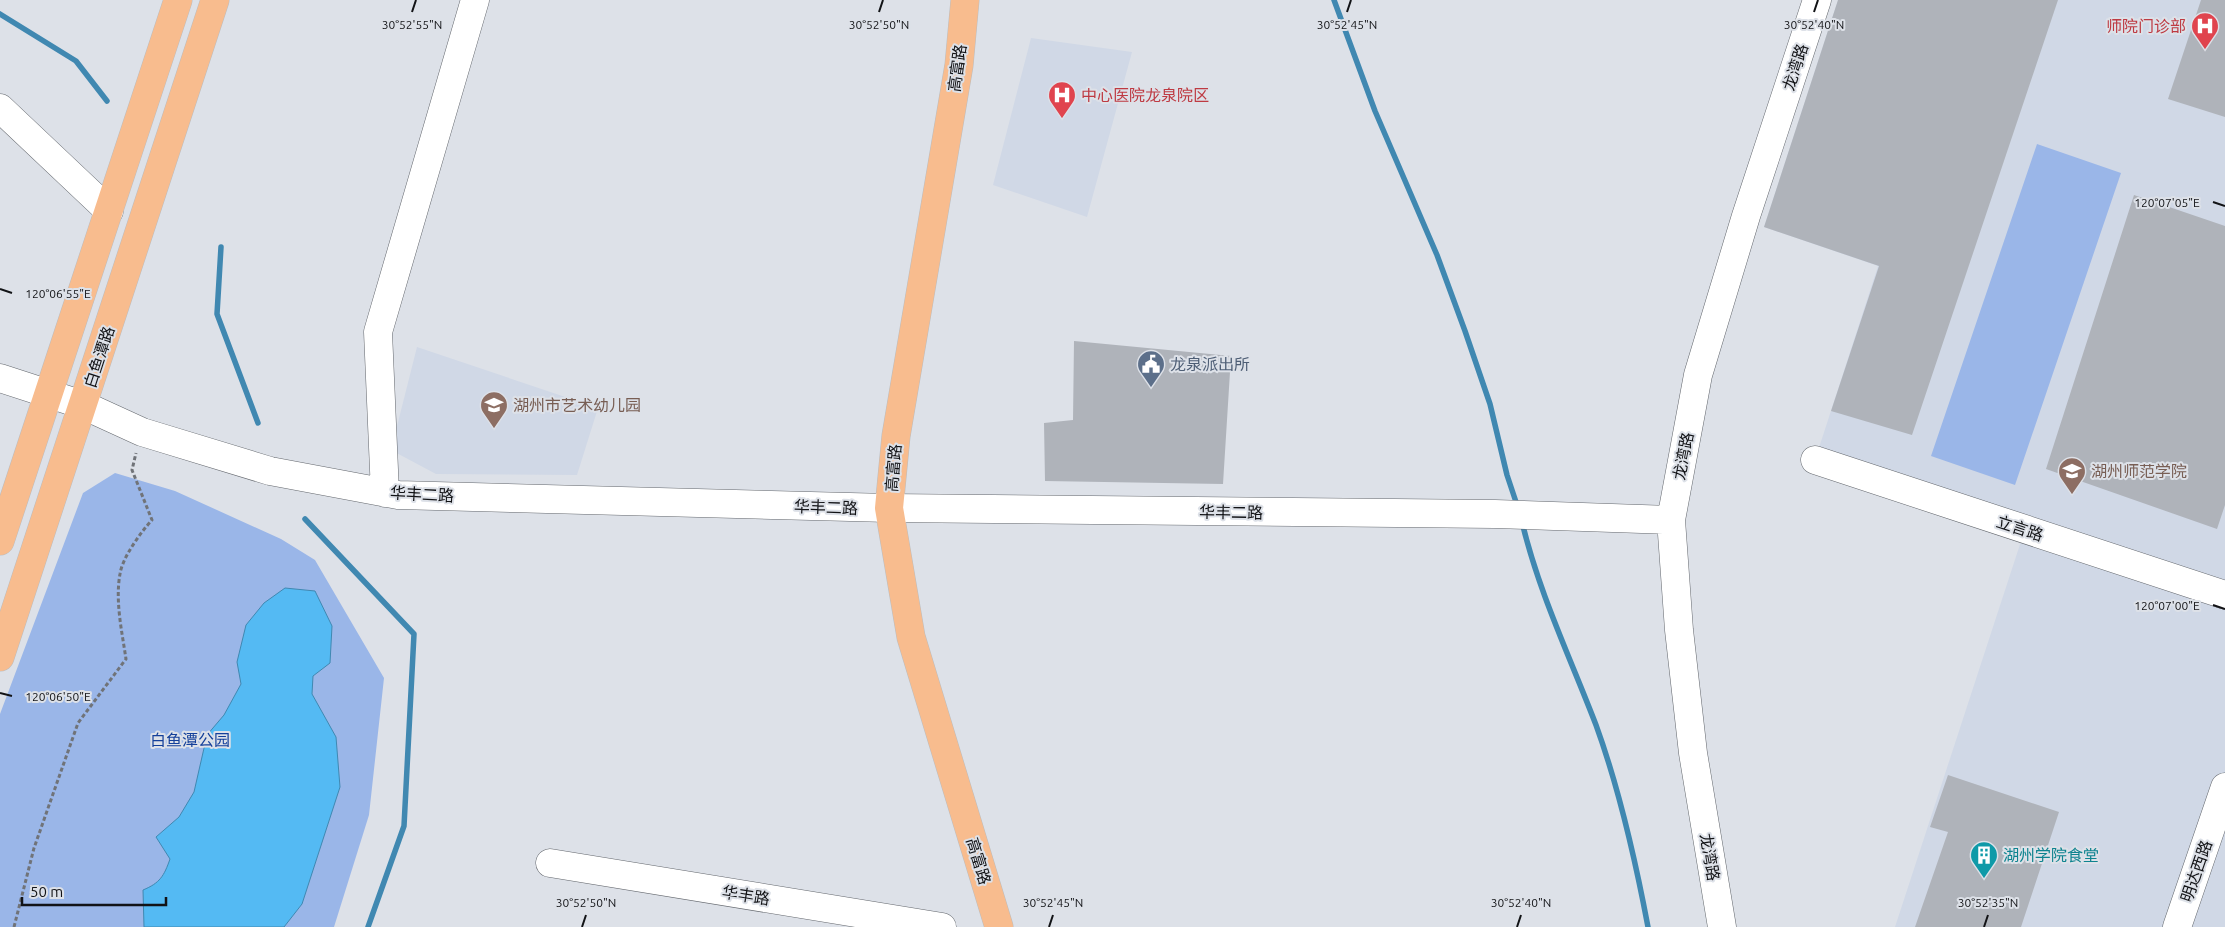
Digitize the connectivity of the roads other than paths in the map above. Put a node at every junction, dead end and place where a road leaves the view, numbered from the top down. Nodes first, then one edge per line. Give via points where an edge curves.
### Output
1 (178, 0) edge
2 (215, 0) edge
3 (474, 0) edge
4 (965, 0) edge
5 (1817, 0) edge
6 (0, 108) edge
7 (109, 211) junction
8 (0, 378) edge
9 (49, 394) junction
10 (83, 405) junction
11 (1815, 460) dead end
12 (386, 493) junction
13 (889, 508) junction
14 (1671, 520) junction
15 (0, 541) edge
16 (2225, 595) edge
17 (0, 657) edge
18 (2225, 787) edge
19 (2219, 822) edge
20 (550, 863) dead end
21 (942, 927) edge
22 (999, 927) edge
23 (1722, 927) edge
24 (2177, 927) edge

1 - 7 main road
2 - 10 main road, 白鱼潭路
3 - 12 street via 378,332
4 - 13 main road, 高富路 via 959,65 896,436
5 - 14 street, 龙湾路 via 1698,375
6 - 7 street
7 - 9 main road
8 - 9 street, 华丰二路
9 - 10 street, 华丰二路
9 - 15 main road
10 - 12 street, 华丰二路 via 142,432 270,471
10 - 17 main road, 白鱼潭路
11 - 16 street, 立言路
12 - 13 street, 华丰二路
13 - 14 street, 华丰二路 via 1495,514
13 - 22 main road, 高富路 via 911,637
14 - 23 street, 龙湾路 via 1693,754
18 - 19 street, 明达西路
19 - 24 street, 明达西路
20 - 21 street, 华丰路

